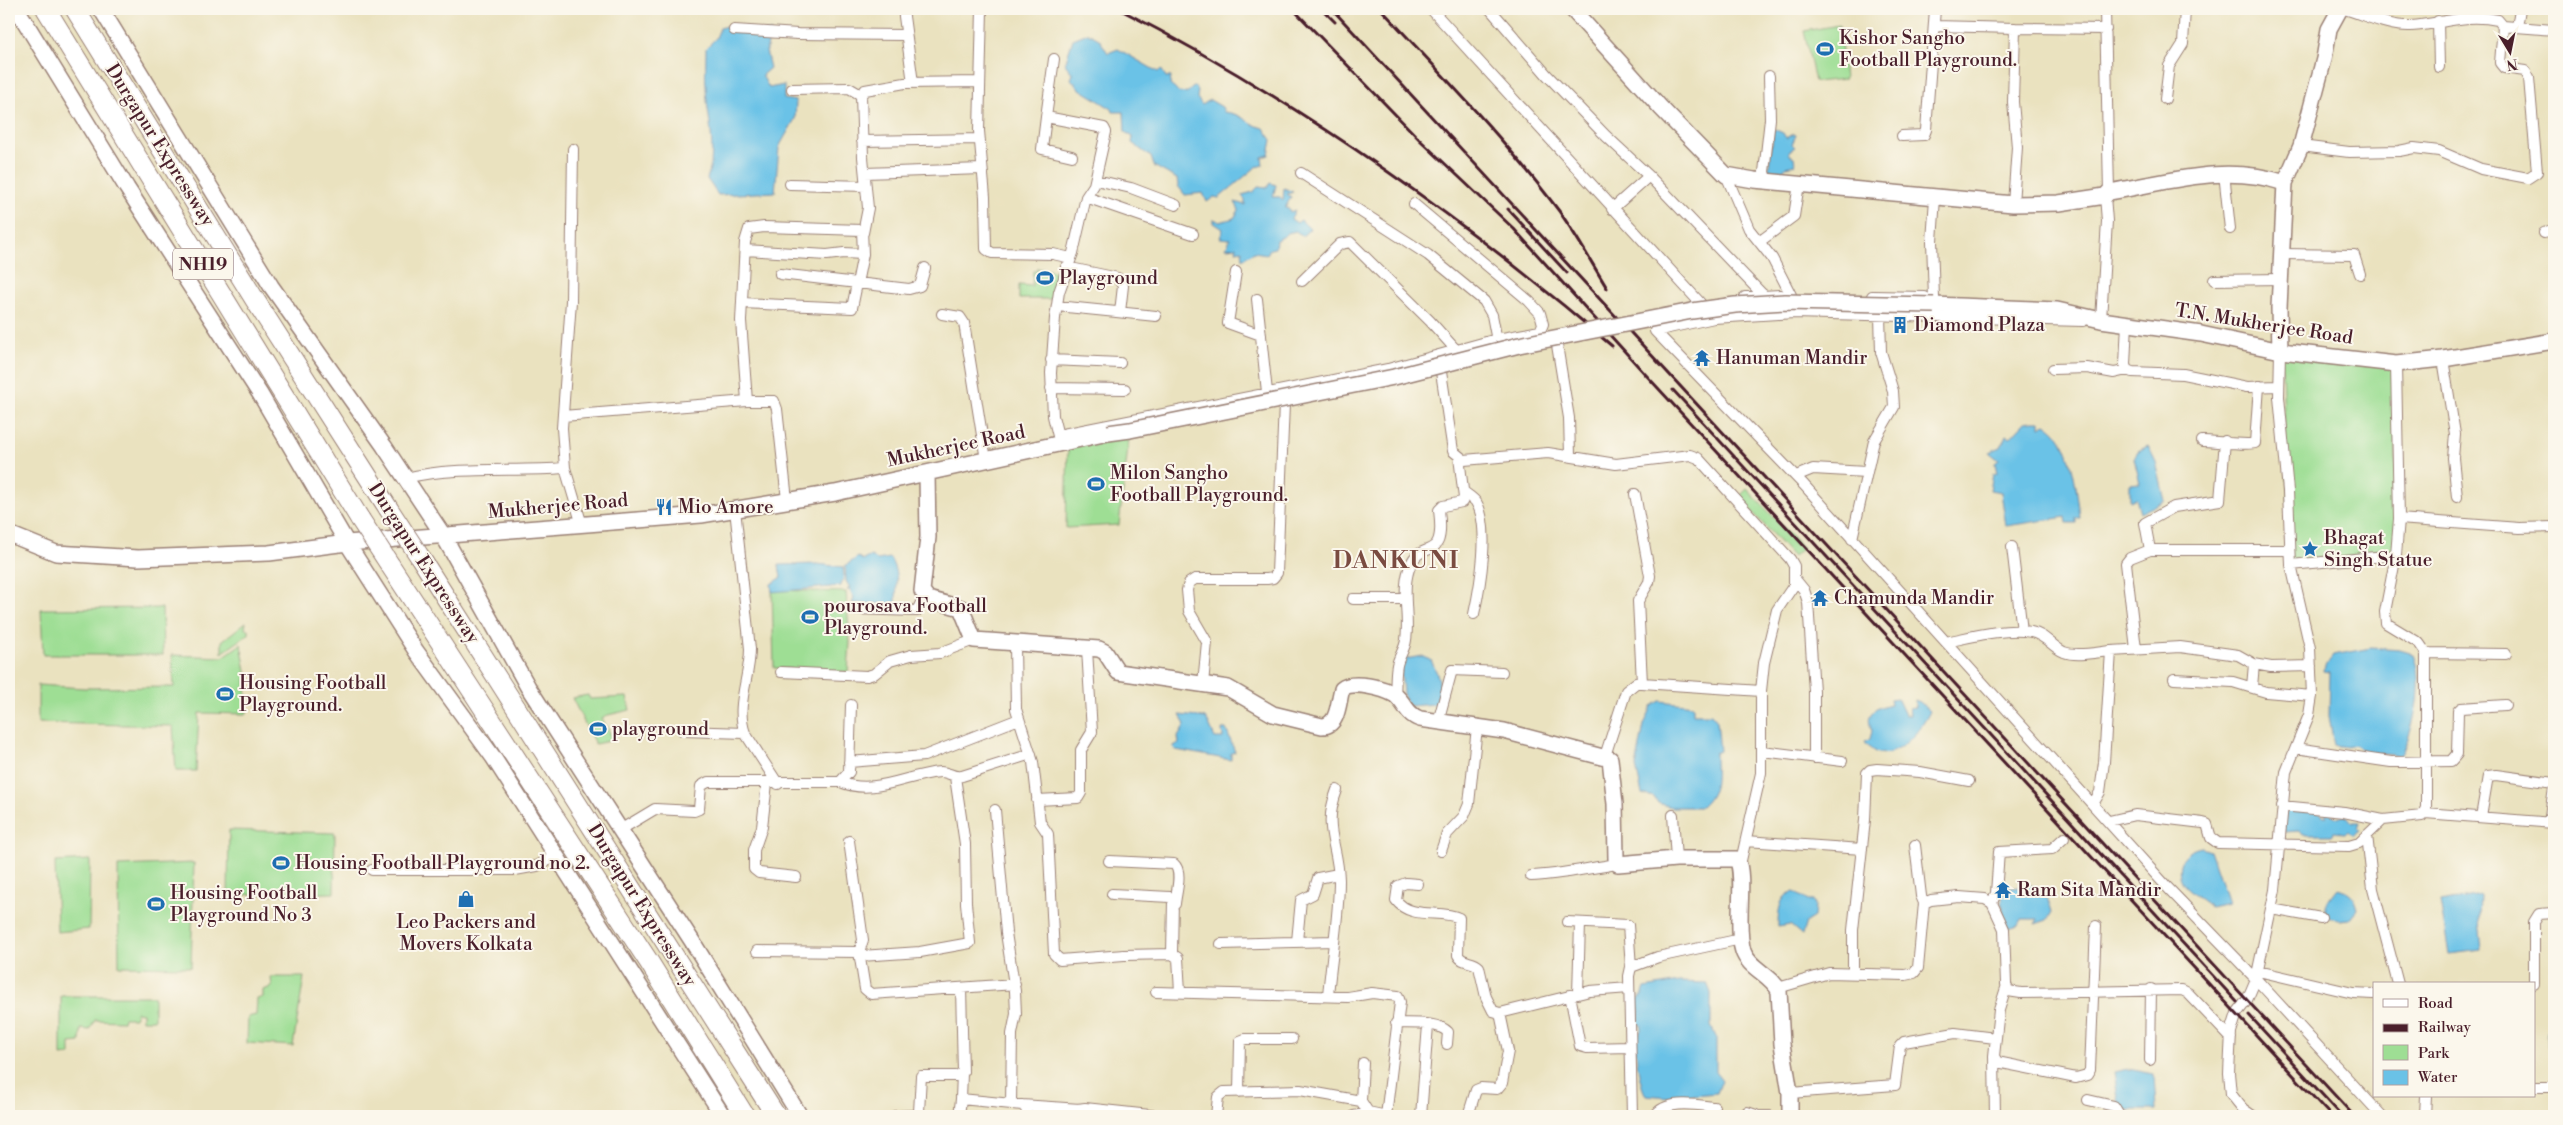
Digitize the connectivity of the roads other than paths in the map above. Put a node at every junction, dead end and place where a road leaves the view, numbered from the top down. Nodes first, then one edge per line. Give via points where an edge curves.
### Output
1 (17, 9) edge
2 (46, 9) edge
3 (76, 9) edge
4 (101, 9) edge
5 (903, 9) edge
6 (982, 9) edge
7 (1431, 9) edge
8 (1490, 9) edge
9 (1572, 9) edge
10 (1935, 9) edge
11 (2105, 9) edge
12 (2185, 9) edge
13 (2340, 9) edge
14 (2344, 9) edge
15 (2520, 9) edge
16 (2438, 21) junction
17 (1935, 26) junction
18 (2504, 26) junction
19 (2517, 27) junction
20 (2015, 28) junction
21 (2106, 29) junction
22 (734, 30) dead end
23 (2554, 30) edge
24 (905, 35) junction
25 (1054, 59) dead end
26 (2439, 66) dead end
27 (1769, 76) dead end
28 (979, 82) junction
29 (913, 83) junction
30 (792, 89) dead end
31 (861, 94) junction
32 (2165, 99) dead end
33 (1046, 117) junction
34 (1902, 136) dead end
35 (979, 139) junction
36 (862, 141) junction
37 (2301, 146) junction
38 (573, 150) dead end
39 (1072, 156) dead end
40 (982, 169) junction
41 (865, 173) junction
42 (1301, 173) dead end
43 (2224, 173) junction
44 (1726, 175) junction
45 (1649, 176) junction
46 (1096, 180) junction
47 (1767, 182) junction
48 (2285, 183) junction
49 (790, 184) dead end
50 (1799, 184) junction
51 (866, 186) junction
52 (2107, 194) junction
53 (1086, 197) junction
54 (1935, 198) junction
55 (1414, 204) dead end
56 (2013, 204) junction
57 (1176, 205) dead end
58 (1612, 209) junction
59 (2230, 229) dead end
60 (2554, 229) edge
61 (863, 233) junction
62 (2544, 233) dead end
63 (1193, 234) dead end
64 (1759, 242) junction
65 (745, 250) junction
66 (863, 254) junction
67 (2282, 254) junction
68 (1069, 262) junction
69 (925, 268) dead end
70 (1236, 272) dead end
71 (780, 274) dead end
72 (2360, 274) dead end
73 (2281, 279) junction
74 (2214, 280) dead end
75 (1302, 282) dead end
76 (857, 284) junction
77 (1791, 295) junction
78 (1764, 296) junction
79 (1934, 298) junction
80 (1257, 299) dead end
81 (742, 303) junction
82 (1700, 303) junction
83 (1057, 306) junction
84 (1120, 312) junction
85 (942, 314) dead end
86 (1880, 315) junction
87 (1156, 316) dead end
88 (1714, 318) junction
89 (2099, 320) junction
90 (2127, 323) junction
91 (1261, 335) junction
92 (1593, 338) dead end
93 (1497, 339) junction
94 (2554, 341) edge
95 (1557, 345) junction
96 (1457, 351) junction
97 (2280, 351) junction
98 (1500, 356) junction
99 (2443, 359) junction
100 (1051, 360) junction
101 (1120, 363) dead end
102 (2396, 364) junction
103 (2053, 369) dead end
104 (2127, 370) junction
105 (1441, 372) junction
106 (2259, 386) junction
107 (2279, 386) junction
108 (1051, 388) junction
109 (1125, 389) dead end
110 (1267, 392) junction
111 (747, 401) junction
112 (1284, 404) junction
113 (563, 416) junction
114 (1108, 433) joint
115 (1059, 439) junction
116 (2202, 441) dead end
117 (2226, 441) junction
118 (1570, 455) junction
119 (1459, 457) junction
120 (986, 460) junction
121 (565, 468) junction
122 (927, 472) junction
123 (1866, 472) junction
124 (1796, 476) junction
125 (405, 478) junction
126 (1464, 492) junction
127 (1635, 494) dead end
128 (2457, 497) dead end
129 (787, 500) junction
130 (736, 509) junction
131 (2399, 519) junction
132 (582, 525) junction
133 (2554, 527) edge
134 (9, 534) edge
135 (443, 535) junction
136 (1852, 539) junction
137 (347, 543) junction
138 (2012, 547) dead end
139 (2150, 550) junction
140 (2290, 550) junction
141 (2396, 555) junction
142 (2291, 565) junction
143 (1795, 579) junction
144 (924, 596) junction
145 (1354, 598) dead end
146 (1405, 599) junction
147 (853, 609) dead end
148 (1474, 614) dead end
149 (2022, 631) junction
150 (974, 640) junction
151 (1946, 642) junction
152 (1015, 644) junction
153 (1087, 649) junction
154 (2136, 649) junction
155 (2111, 651) junction
156 (2426, 654) junction
157 (2506, 654) dead end
158 (2254, 664) junction
159 (2311, 666) junction
160 (781, 672) dead end
161 (1502, 672) dead end
162 (2174, 680) dead end
163 (1642, 683) junction
164 (1203, 684) junction
165 (2252, 687) junction
166 (1761, 691) junction
167 (1395, 695) junction
168 (2312, 696) junction
169 (851, 705) dead end
170 (2505, 705) dead end
171 (1019, 719) junction
172 (1438, 722) junction
173 (1477, 727) junction
174 (683, 730) dead end
175 (745, 733) junction
176 (2296, 748) junction
177 (1762, 751) junction
178 (1031, 754) junction
179 (1605, 756) junction
180 (1814, 758) junction
181 (1842, 761) dead end
182 (2425, 761) junction
183 (849, 762) junction
184 (955, 777) junction
185 (1969, 781) dead end
186 (840, 782) junction
187 (772, 783) junction
188 (2554, 783) edge
189 (2554, 787) edge
190 (1338, 790) dead end
191 (1037, 800) junction
192 (2094, 804) junction
193 (2282, 806) junction
194 (995, 810) dead end
195 (2425, 813) junction
196 (1672, 815) dead end
197 (2481, 817) junction
198 (2383, 820) junction
199 (2109, 821) junction
200 (2552, 823) edge
201 (620, 830) junction
202 (2367, 835) junction
203 (2064, 838) dead end
204 (849, 841) dead end
205 (1746, 841) junction
206 (1915, 845) dead end
207 (2279, 845) junction
208 (1862, 849) junction
209 (1441, 850) dead end
210 (557, 855) junction
211 (1676, 859) junction
212 (1109, 861) dead end
213 (1618, 864) junction
214 (1740, 865) junction
215 (372, 870) dead end
216 (1338, 874) junction
217 (1531, 876) dead end
218 (796, 877) dead end
219 (1418, 884) dead end
220 (1112, 894) dead end
221 (1924, 903) junction
222 (1992, 903) junction
223 (1175, 904) junction
224 (2271, 909) junction
225 (2554, 912) edge
226 (2320, 918) dead end
227 (1566, 922) dead end
228 (1580, 923) junction
229 (2096, 926) dead end
230 (1741, 939) junction
231 (1296, 941) junction
232 (1334, 941) junction
233 (1221, 944) dead end
234 (757, 951) dead end
235 (860, 954) junction
236 (1172, 954) junction
237 (1631, 967) junction
238 (1853, 973) junction
239 (2257, 975) junction
240 (2397, 982) edge
241 (2534, 982) edge
242 (1015, 984) junction
243 (961, 988) junction
244 (1629, 988) junction
245 (1778, 988) junction
246 (2006, 988) junction
247 (2150, 989) junction
248 (2093, 990) junction
249 (1156, 992) dead end
250 (1180, 992) junction
251 (2373, 994) edge
252 (1574, 995) junction
253 (1328, 996) junction
254 (1500, 1012) junction
255 (1396, 1023) junction
256 (1428, 1025) junction
257 (1996, 1038) junction
258 (2231, 1038) junction
259 (1292, 1039) dead end
260 (1447, 1044) dead end
261 (1630, 1047) junction
262 (1994, 1056) junction
263 (2150, 1060) dead end
264 (1363, 1063) dead end
265 (962, 1074) junction
266 (2536, 1087) edge
267 (2554, 1087) edge
268 (1239, 1092) junction
269 (1790, 1093) junction
270 (961, 1098) junction
271 (2426, 1098) edge
272 (1361, 1100) junction
273 (2088, 1100) dead end
274 (1011, 1104) junction
275 (1022, 1105) junction
276 (1714, 1107) dead end
277 (1078, 1113) edge
278 (1370, 1113) junction
279 (2239, 1113) edge
280 (723, 1116) edge
281 (745, 1116) edge
282 (776, 1116) edge
283 (800, 1116) edge
284 (895, 1116) edge
285 (913, 1116) edge
286 (959, 1116) edge
287 (1026, 1116) edge
288 (1159, 1116) edge
289 (1216, 1116) edge
290 (1354, 1116) edge
291 (1387, 1116) edge
292 (1421, 1116) edge
293 (1468, 1116) edge
294 (1632, 1116) edge
295 (1655, 1116) edge
296 (1745, 1116) edge
297 (1755, 1116) edge
298 (1770, 1116) edge
299 (1790, 1116) edge
300 (1995, 1116) edge
301 (2120, 1116) edge
302 (2253, 1116) edge
303 (2382, 1116) edge
304 (2425, 1116) edge

1 - 137 street via 260,394
2 - 281 highway, Durgapur Expressway / NH19, bridge via 360,519 649,962
3 - 282 highway, Durgapur Expressway / NH19, bridge via 256,300
4 - 125 street via 271,286
5 - 24 street
6 - 28 street
7 - 58 street via 1537,122
8 - 45 street via 1554,82
9 - 44 street
10 - 17 street
11 - 21 street
12 - 32 street via 2183,44 2169,66
13 - 37 street via 2329,30
14 - 16 street via 2399,26
15 - 19 street
16 - 18 street via 2487,17
16 - 26 street
17 - 20 street
17 - 34 street via 1926,130 1920,137
18 - 19 street
18 - 37 street via 2500,63 2504,68 2525,71 2530,78 2537,172 2534,176 2528,178 2481,169 2439,151 2414,148 2349,152
19 - 23 street
20 - 21 street
20 - 56 street via 2013,102 2017,147
21 - 52 street
22 - 24 street
24 - 29 street
25 - 33 street
27 - 47 street via 1770,119 1764,172
28 - 29 street
28 - 35 street
29 - 31 street via 865,90
30 - 31 street via 849,88
31 - 36 street
33 - 39 street via 1042,149
33 - 46 street via 1106,129
35 - 36 street
35 - 40 street
36 - 41 street
37 - 48 street
38 - 113 street via 571,301
40 - 41 street
40 - 68 street via 986,249 1053,254
41 - 51 street
42 - 93 street via 1428,255 1484,301 1489,306
43 - 48 street
43 - 52 street via 2193,176
43 - 59 street
44 - 47 street
44 - 64 street via 1749,229
45 - 58 street
45 - 78 street
46 - 53 street
46 - 57 street via 1130,188
47 - 50 street
48 - 67 street
49 - 51 street
50 - 54 street
50 - 64 street via 1794,216
51 - 61 street via 868,208
52 - 56 street via 2058,203
52 - 89 street
53 - 63 street
53 - 68 street
54 - 56 street
54 - 79 street via 1932,240
55 - 93 street via 1482,259 1540,313 1544,324 1540,331
58 - 82 street
60 - 62 street
61 - 65 street via 858,228 756,227 747,233
61 - 66 street
64 - 77 street via 1772,258
65 - 66 street
65 - 81 street
66 - 76 street
67 - 72 street via 2354,256
67 - 73 street
68 - 83 street
68 - 84 street via 1118,278 1123,286
69 - 76 street via 920,286 915,288
70 - 91 street via 1228,323
71 - 76 street
73 - 74 street
73 - 97 street
75 - 96 street via 1340,244 1350,242
76 - 81 street via 854,305 849,309
77 - 78 street
77 - 79 street
78 - 82 street
79 - 89 street via 2045,305 2089,312
80 - 91 street
81 - 111 street via 741,336
82 - 88 street
83 - 84 street
83 - 100 street
84 - 87 street
85 - 120 street via 960,317 964,323
86 - 88 street via 1794,312
86 - 89 street
86 - 123 street via 1881,352 1893,390 1894,406 1874,441
88 - 124 street via 1655,331
89 - 90 street, T.N. Mukherjee Road
89 - 114 street, T.N. Mukherjee Road, bridge via 2056,310 1785,302 1735,305 1519,345 1394,377
90 - 97 street, T.N. Mukherjee Road via 2201,334
90 - 104 street
91 - 110 street
92 - 95 street
93 - 96 street
93 - 98 street
94 - 99 street, T.N. Mukherjee Road
95 - 98 street
95 - 118 street via 1569,418
96 - 110 street via 1388,369
97 - 102 street, T.N. Mukherjee Road
97 - 107 street
98 - 105 street
99 - 102 street, T.N. Mukherjee Road
99 - 128 street via 2455,434 2453,458
100 - 101 street
100 - 108 street
102 - 131 street
103 - 104 street via 2087,368 2114,373
104 - 106 street via 2183,374 2239,386
105 - 112 street
105 - 119 street via 1453,451
106 - 107 street
106 - 117 street via 2255,443
107 - 140 street
108 - 109 street
108 - 115 street
110 - 115 street
111 - 113 street
111 - 129 street via 774,401
112 - 115 street via 1070,447
112 - 164 street via 1277,573 1267,579 1195,579 1189,583 1189,612 1206,642
113 - 121 street
114 - 115 street, Mukherjee Road
115 - 120 street, Mukherjee Road
116 - 117 street
117 - 139 street via 2220,500 2174,507 2145,523
118 - 119 street via 1548,453 1464,460
118 - 143 street via 1616,464 1680,455 1698,458 1790,559
119 - 126 street
120 - 122 street, Mukherjee Road
121 - 125 street via 432,472
121 - 132 street
122 - 129 street, Mukherjee Road
122 - 144 street via 929,522
123 - 124 street via 1813,469
123 - 136 street
124 - 136 street
125 - 135 street
126 - 146 street via 1462,502 1439,510 1437,546 1412,561
126 - 148 street via 1477,505 1483,539 1482,573
127 - 163 street via 1650,576 1638,601
129 - 130 street, Mukherjee Road
130 - 132 street, Mukherjee Road
130 - 175 street via 750,649 750,665 740,711
131 - 133 street via 2462,525
131 - 141 street
132 - 135 street, Mukherjee Road
134 - 137 street, Mukherjee Road via 56,553 138,558 269,553
135 - 137 street, Mukherjee Road
135 - 201 street via 528,687
136 - 151 street
137 - 210 street via 416,651 493,757
138 - 149 street
139 - 140 street
139 - 154 street via 2126,563
140 - 142 street
141 - 142 street
141 - 156 street via 2385,612 2386,623 2413,639
142 - 159 street
143 - 166 street via 1774,618
143 - 180 street via 1808,602 1814,691
144 - 147 street via 917,611
144 - 150 street via 961,608
145 - 146 street
146 - 167 street via 1406,640 1397,665
149 - 151 street
149 - 155 street via 2042,636 2064,652
150 - 152 street
150 - 160 street via 940,653 911,655 890,661 867,676
151 - 192 street
152 - 153 street
152 - 171 street
153 - 164 street via 1104,652 1114,669 1123,674
153 - 191 street via 1092,732 1081,750 1081,793 1078,798
154 - 155 street
154 - 158 street via 2180,647 2238,655
155 - 192 street via 2104,762 2100,792
156 - 157 street
156 - 182 street
158 - 159 street
158 - 165 street
159 - 168 street
161 - 172 street via 1452,670
162 - 165 street via 2233,682
163 - 166 street
163 - 179 street via 1636,683 1626,691
164 - 167 street via 1228,688 1283,718 1322,726 1334,721 1342,688 1347,685
165 - 168 street via 2266,692
166 - 177 street
167 - 172 street via 1413,717
168 - 176 street via 2309,715
169 - 183 street
170 - 182 street via 2462,708 2457,716 2455,758 2451,761
171 - 178 street
171 - 183 street via 924,756
172 - 173 street
173 - 179 street
173 - 209 street via 1469,804 1464,816 1447,834
174 - 175 street
175 - 187 street
176 - 182 street via 2391,762
176 - 193 street via 2286,772
177 - 180 street
177 - 205 street
178 - 184 street
178 - 191 street
179 - 213 street via 1612,764
180 - 181 street
182 - 195 street
183 - 186 street via 848,776
184 - 186 street via 940,772 859,788
184 - 235 street via 965,844 970,943 920,952
185 - 208 street via 1920,772 1870,770 1866,782
186 - 187 street
187 - 201 street via 708,782 701,786 699,808 694,811 655,809
187 - 218 street via 754,850 754,869 759,874
188 - 197 street via 2488,776
189 - 200 street
190 - 216 street via 1331,806 1329,829
191 - 236 street via 1040,822 1048,834 1056,959
192 - 199 street
193 - 198 street via 2344,812
193 - 207 street
194 - 242 street via 1006,933
195 - 197 street
195 - 198 street via 2416,818
196 - 211 street
197 - 200 street
198 - 202 street
199 - 207 street via 2135,815 2203,823 2210,827 2214,842
199 - 239 street via 2168,888
201 - 283 street
202 - 207 street via 2359,843 2349,846
202 - 240 street via 2374,889
203 - 222 street via 2052,849 1999,852 1996,894
204 - 235 street via 863,940
205 - 208 street
205 - 214 street
206 - 221 street
207 - 224 street
208 - 238 street via 1853,930
210 - 215 street via 537,866 514,870
210 - 280 street
211 - 213 street
211 - 214 street via 1730,857 1737,859
212 - 223 street via 1174,864 1179,873
213 - 217 street via 1564,874
214 - 230 street
216 - 231 street via 1318,878 1313,894 1301,900
216 - 232 street
219 - 254 street via 1398,886 1396,900 1410,910 1460,918 1459,958 1480,967 1488,1003 1493,1012
220 - 223 street via 1170,897
221 - 222 street via 1959,897 1985,899
221 - 238 street via 1916,972 1905,975
222 - 246 street via 2004,930
223 - 236 street
224 - 226 street
224 - 239 street
225 - 241 street via 2539,914 2534,922
227 - 228 street
228 - 237 street via 1628,925
228 - 252 street
229 - 248 street
230 - 237 street via 1658,957
230 - 245 street via 1746,958
231 - 232 street
231 - 233 street
232 - 253 street
234 - 235 street
235 - 243 street via 865,988 871,994
236 - 250 street via 1178,958
237 - 244 street
238 - 245 street via 1824,974
239 - 251 street
239 - 258 street via 2247,1000 2233,1021
239 - 303 street
242 - 243 street
242 - 274 street
243 - 265 street
244 - 252 street
244 - 261 street
245 - 269 street
246 - 248 street via 2012,994
246 - 257 street via 1998,1010
247 - 248 street
247 - 258 street via 2185,991
247 - 263 street
248 - 262 street via 2090,1070 2087,1075 2076,1078 2001,1064
249 - 250 street
250 - 253 street
252 - 254 street
252 - 261 street via 1580,1046
253 - 255 street via 1372,993 1398,996
254 - 293 street via 1508,1047 1502,1083 1497,1089 1476,1090
255 - 256 street
255 - 291 street
256 - 260 street via 1447,1030
256 - 292 street
257 - 262 street
257 - 269 street via 1955,1033 1904,1042 1900,1046 1895,1085
258 - 279 street via 2229,1086
259 - 268 street via 1240,1041
261 - 294 street
262 - 300 street
264 - 272 street
265 - 270 street
265 - 285 street via 921,1076 920,1109
266 - 267 street
268 - 272 street via 1300,1090
268 - 289 street via 1219,1095
269 - 299 street
270 - 274 street
270 - 286 street
271 - 304 street
272 - 278 street
273 - 301 street via 2114,1106
274 - 275 street
275 - 277 street
275 - 287 street via 1027,1109
276 - 295 street via 1670,1106 1660,1109
277 - 288 street via 1092,1108
278 - 290 street
278 - 291 street
279 - 302 street
284 - 285 street
296 - 297 street via 1747,1112
297 - 298 street

